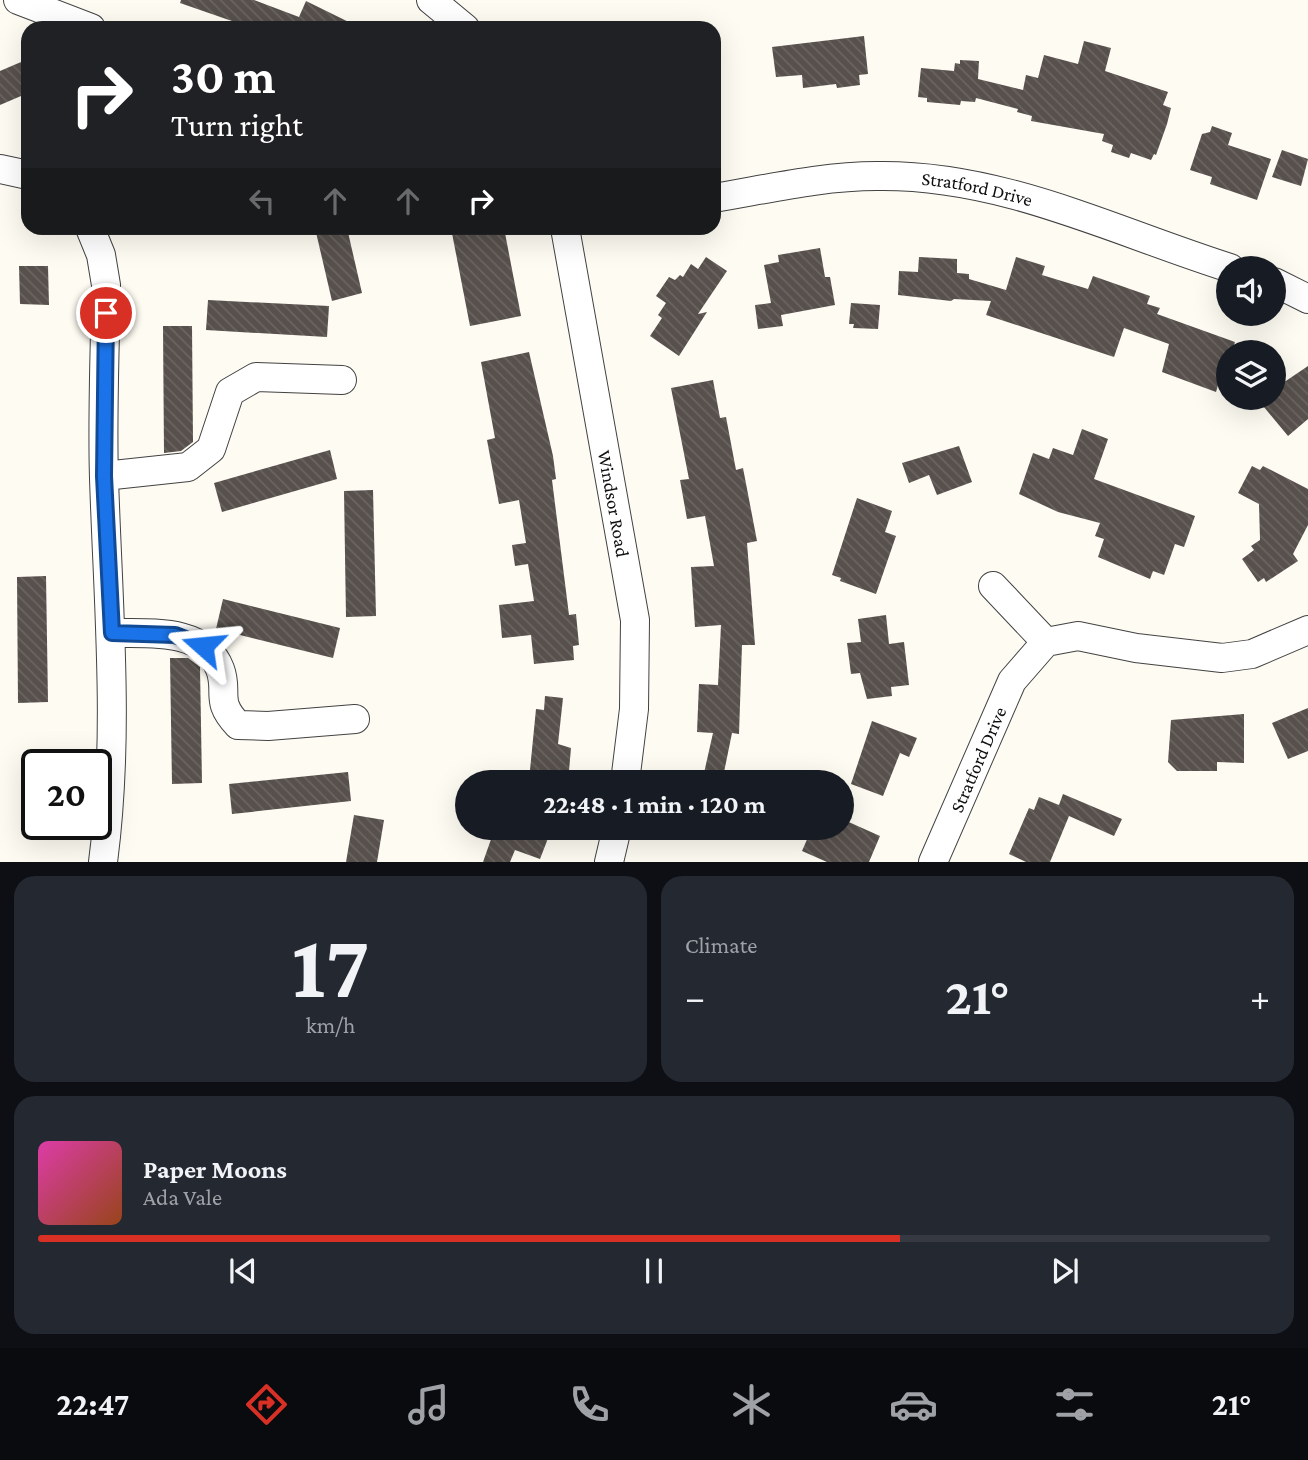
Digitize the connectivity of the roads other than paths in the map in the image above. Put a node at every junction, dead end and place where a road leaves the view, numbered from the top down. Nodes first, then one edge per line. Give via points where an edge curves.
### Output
1 (18, 0) edge
2 (431, 0) edge
3 (73, 21) edge
4 (456, 21) edge
5 (0, 169) edge
6 (21, 174) edge
7 (721, 197) edge
8 (93, 235) edge
9 (566, 235) edge
10 (1216, 263) edge
11 (1286, 288) edge
12 (1308, 299) edge
13 (342, 380) dead end
14 (104, 476) junction
15 (993, 586) dead end
16 (1308, 630) edge
17 (112, 633) junction
18 (1046, 642) junction
19 (355, 719) dead end
20 (626, 770) edge
21 (614, 840) edge
22 (103, 862) edge
23 (609, 862) edge
24 (933, 862) edge

1 - 3 street
2 - 4 street
5 - 6 street
7 - 10 street, Stratford Drive via 823,179 936,179 994,188
8 - 14 street via 106,285
9 - 20 street, Windsor Road via 635,620 634,709
11 - 12 street
13 - 14 street via 256,376 230,392 211,449 188,467
14 - 17 street
15 - 18 street
16 - 18 street via 1252,654 1222,658 1078,636
17 - 19 street via 175,635 203,646 220,670 226,712 238,725
17 - 22 street via 110,789
18 - 24 street, Stratford Drive via 1012,681
21 - 23 street

